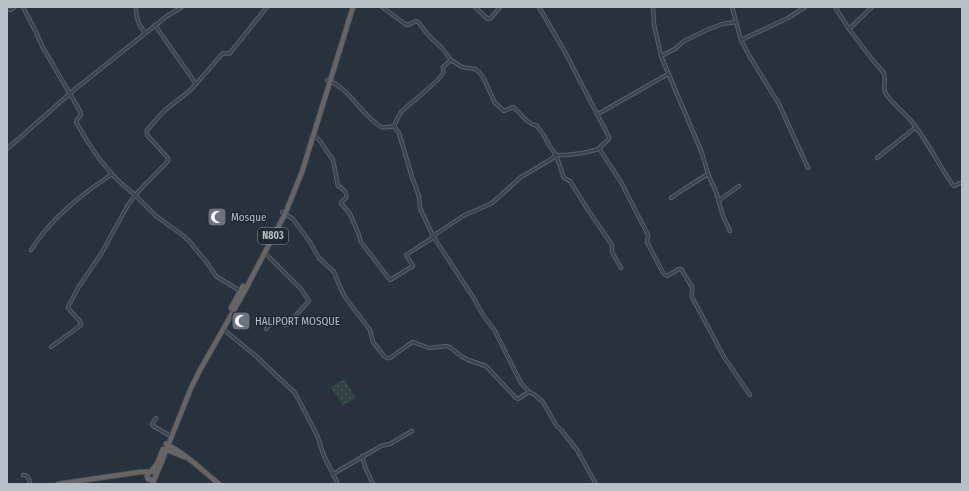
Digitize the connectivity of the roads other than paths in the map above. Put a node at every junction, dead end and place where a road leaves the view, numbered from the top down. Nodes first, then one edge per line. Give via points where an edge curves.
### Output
1 (8, 7) edge
2 (15, 7) edge
3 (23, 7) edge
4 (136, 7) edge
5 (182, 7) edge
6 (266, 7) edge
7 (350, 7) edge
8 (353, 7) edge
9 (382, 7) edge
10 (475, 7) edge
11 (500, 7) edge
12 (539, 7) edge
13 (653, 7) edge
14 (732, 7) edge
15 (804, 7) edge
16 (835, 7) edge
17 (872, 7) edge
18 (736, 22) junction
19 (155, 25) junction
20 (849, 29) junction
21 (145, 33) junction
22 (741, 40) junction
23 (661, 56) junction
24 (451, 60) junction
25 (668, 74) junction
26 (328, 81) junction
27 (196, 84) junction
28 (70, 94) junction
29 (319, 111) junction
30 (598, 114) junction
31 (394, 126) junction
32 (916, 127) junction
33 (313, 135) junction
34 (7, 149) edge
35 (599, 149) junction
36 (556, 155) junction
37 (877, 158) dead end
38 (808, 168) dead end
39 (300, 171) junction
40 (112, 174) junction
41 (708, 174) junction
42 (962, 182) edge
43 (739, 186) dead end
44 (135, 195) junction
45 (671, 198) dead end
46 (718, 201) junction
47 (284, 213) junction
48 (274, 232) junction
49 (730, 232) dead end
50 (433, 236) junction
51 (31, 250) dead end
52 (265, 252) junction
53 (621, 268) dead end
54 (250, 277) junction
55 (240, 292) junction
56 (224, 326) junction
57 (266, 329) dead end
58 (214, 341) junction
59 (51, 347) dead end
60 (529, 392) junction
61 (750, 395) dead end
62 (156, 418) dead end
63 (412, 431) dead end
64 (169, 435) junction
65 (166, 447) junction
66 (362, 456) junction
67 (150, 471) junction
68 (133, 473) junction
69 (333, 474) junction
70 (23, 475) dead end
71 (151, 480) edge
72 (87, 482) edge
73 (30, 484) edge
74 (58, 484) edge
75 (219, 484) edge
76 (337, 484) edge
77 (373, 484) edge
78 (596, 484) edge

1 - 2 street via 10,10
3 - 28 street
4 - 21 street via 137,21
5 - 19 street
6 - 27 street via 230,53 223,53
7 - 26 highway, N803
8 - 26 highway, N803
9 - 24 street via 404,24 418,22
10 - 11 street via 488,19
12 - 30 street
13 - 23 street
14 - 18 street
15 - 22 street via 788,18
16 - 20 street
17 - 20 street
18 - 22 street
18 - 23 street via 709,29
19 - 21 street
19 - 27 street
20 - 32 street via 884,73 886,92 894,104
21 - 28 street
22 - 38 street via 775,96
23 - 25 street
24 - 31 street via 444,67 439,79 403,111
24 - 36 street via 462,68 475,69 479,72 495,103 504,111 513,107 528,122 537,126
25 - 30 street
25 - 41 street
26 - 29 highway, N803
26 - 31 street via 351,97 371,120 380,126
27 - 44 street via 163,112 147,130 148,136 168,161
28 - 34 street
28 - 40 street via 81,114 76,122
29 - 33 highway, N803
29 - 39 highway, N803
30 - 35 street via 610,138
31 - 50 street via 399,133 419,196 420,208
32 - 37 street
32 - 42 street via 952,184 954,186
33 - 39 highway, N803
33 - 50 street via 333,160 338,186 347,194 341,203 350,214 361,242 389,279 412,266 407,254
35 - 36 street
35 - 61 street via 621,182 648,235 647,242 662,272 668,276 681,269 692,287 692,297 724,357
36 - 50 street via 521,176 492,203 463,216
36 - 53 street via 564,178 570,181 612,245 612,252
39 - 47 highway, N803
40 - 44 street
40 - 51 street via 64,211 45,230
41 - 45 street
41 - 46 street
43 - 46 street
44 - 55 street via 156,216 189,241 216,276
44 - 59 street via 68,307 81,324
46 - 49 street
47 - 48 highway, N803
47 - 60 street via 293,219 319,258 334,272 345,297 370,330 373,342 384,356 390,358 413,342 429,348 447,346 460,356 486,366 516,398
48 - 52 highway, N803
48 - 54 highway, N803
50 - 60 street via 473,297
52 - 54 highway, N803
52 - 57 street via 301,289 309,301 287,325 277,318
54 - 55 highway, N803
54 - 56 highway, N803
55 - 56 highway, N803
56 - 58 highway, N803
56 - 69 street via 295,393 317,435
58 - 64 highway, N803 via 197,368
58 - 65 highway, N803
60 - 78 street via 543,402
62 - 64 street via 153,426
63 - 66 street
64 - 65 highway, N803
65 - 67 highway, N803
65 - 71 highway, N803 via 161,464
65 - 75 highway via 182,453
66 - 69 street
66 - 77 street
67 - 68 highway
67 - 71 highway via 148,473
68 - 71 highway
68 - 72 highway
69 - 76 street
70 - 73 street via 28,477
72 - 74 highway

